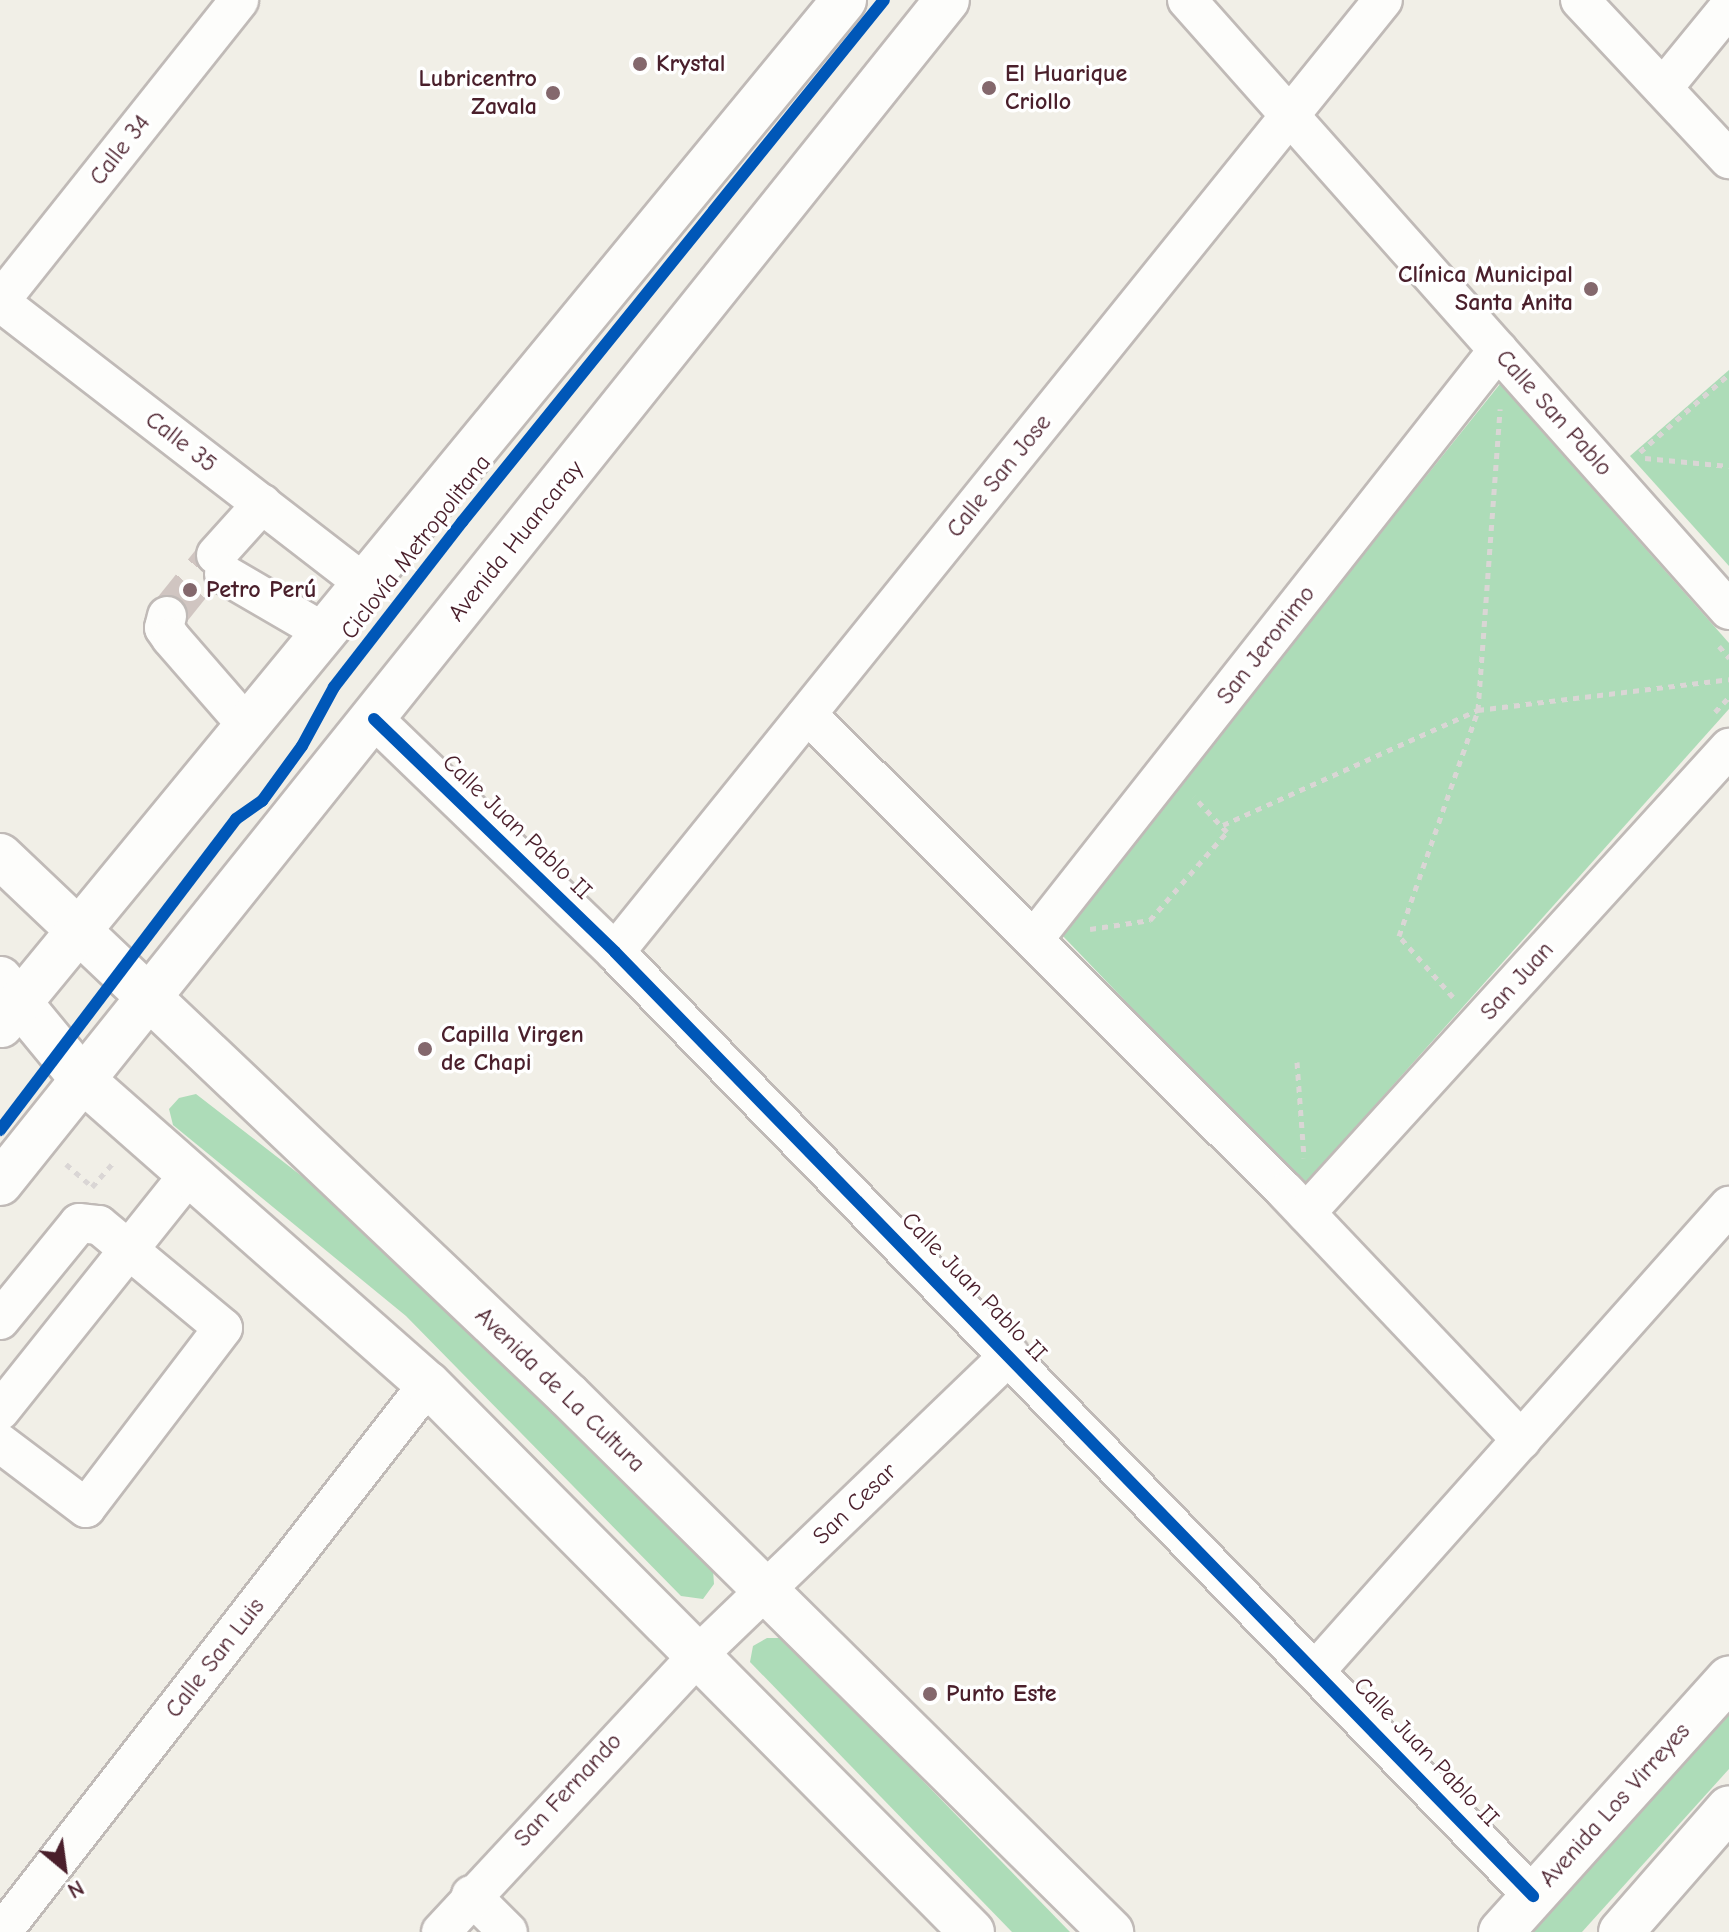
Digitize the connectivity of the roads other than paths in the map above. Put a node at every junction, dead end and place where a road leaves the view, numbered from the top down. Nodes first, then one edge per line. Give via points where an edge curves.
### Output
1 (239, 0) edge
2 (844, 0) edge
3 (947, 0) edge
4 (1187, 0) edge
5 (1383, 0) edge
6 (1580, 0) edge
7 (1729, 7) edge
8 (1663, 88) junction
9 (1289, 116) junction
10 (1729, 159) edge
11 (0, 301) edge
12 (1498, 350) junction
13 (262, 504) junction
14 (362, 582) junction
15 (167, 616) dead end
16 (1719, 622) edge
17 (322, 631) junction
18 (807, 714) junction
19 (374, 719) junction
20 (245, 723) junction
21 (1718, 734) edge
22 (0, 856) edge
23 (76, 928) junction
24 (1034, 939) junction
25 (615, 952) junction
26 (149, 1001) junction
27 (6, 1003) edge
28 (85, 1082) junction
29 (189, 1174) junction
30 (0, 1183) edge
31 (1729, 1206) edge
32 (1306, 1213) junction
33 (130, 1248) junction
34 (0, 1320) edge
35 (1010, 1355) junction
36 (428, 1384) junction
37 (0, 1411) edge
38 (1521, 1440) junction
39 (0, 1443) edge
40 (764, 1592) junction
41 (700, 1653) junction
42 (1317, 1669) junction
43 (1729, 1679) edge
44 (1729, 1808) edge
45 (471, 1895) junction
46 (1533, 1896) junction
47 (2, 1932) edge
48 (441, 1932) edge
49 (508, 1932) edge
50 (972, 1932) edge
51 (1111, 1932) edge
52 (1501, 1932) edge
53 (1621, 1932) edge

1 - 11 street, Calle 34
2 - 14 main road
3 - 19 main road, Avenida Huancaray
4 - 9 street, Calle San Pablo
5 - 9 street, Calle San Jose
6 - 8 street
7 - 8 street
8 - 10 street
9 - 12 street, Calle San Pablo
9 - 18 street, Calle San Jose
11 - 13 street, Calle 35
12 - 16 street, Calle San Pablo
12 - 24 street, San Jeronimo
13 - 14 street, Calle 35
13 - 17 street via 220,565
14 - 17 main road
15 - 20 street via 164,628 171,638
17 - 20 main road
18 - 24 street
18 - 25 street, Calle San Jose
19 - 25 street, Calle Juan Pablo II
19 - 26 main road, Avenida Huancaray
20 - 23 main road
21 - 32 street, San Juan
22 - 23 main road, Avenida de La Cultura
23 - 26 main road, Avenida de La Cultura
23 - 27 main road
24 - 32 street
25 - 35 street, Calle Juan Pablo II
26 - 28 main road, Avenida Huancaray
26 - 40 main road, Avenida de La Cultura via 568,1395
27 - 28 main road
28 - 29 main road
28 - 30 main road, Avenida Huancaray
29 - 33 street
29 - 36 main road
31 - 38 street
32 - 38 street
33 - 34 street via 99,1225 79,1223
33 - 37 street
33 - 39 street via 223,1328 86,1508
35 - 40 street, San Cesar
35 - 42 street, Calle Juan Pablo II
36 - 41 main road
36 - 47 street, Calle San Luis
38 - 42 street
40 - 41 street, San Cesar
40 - 51 main road, Avenida de La Cultura
41 - 45 street, San Fernando
41 - 50 main road
42 - 46 street, Calle Juan Pablo II
43 - 46 main road, Avenida Los Virreyes
44 - 53 main road
45 - 48 street, San Fernando
45 - 49 street
46 - 52 main road, Avenida Los Virreyes

